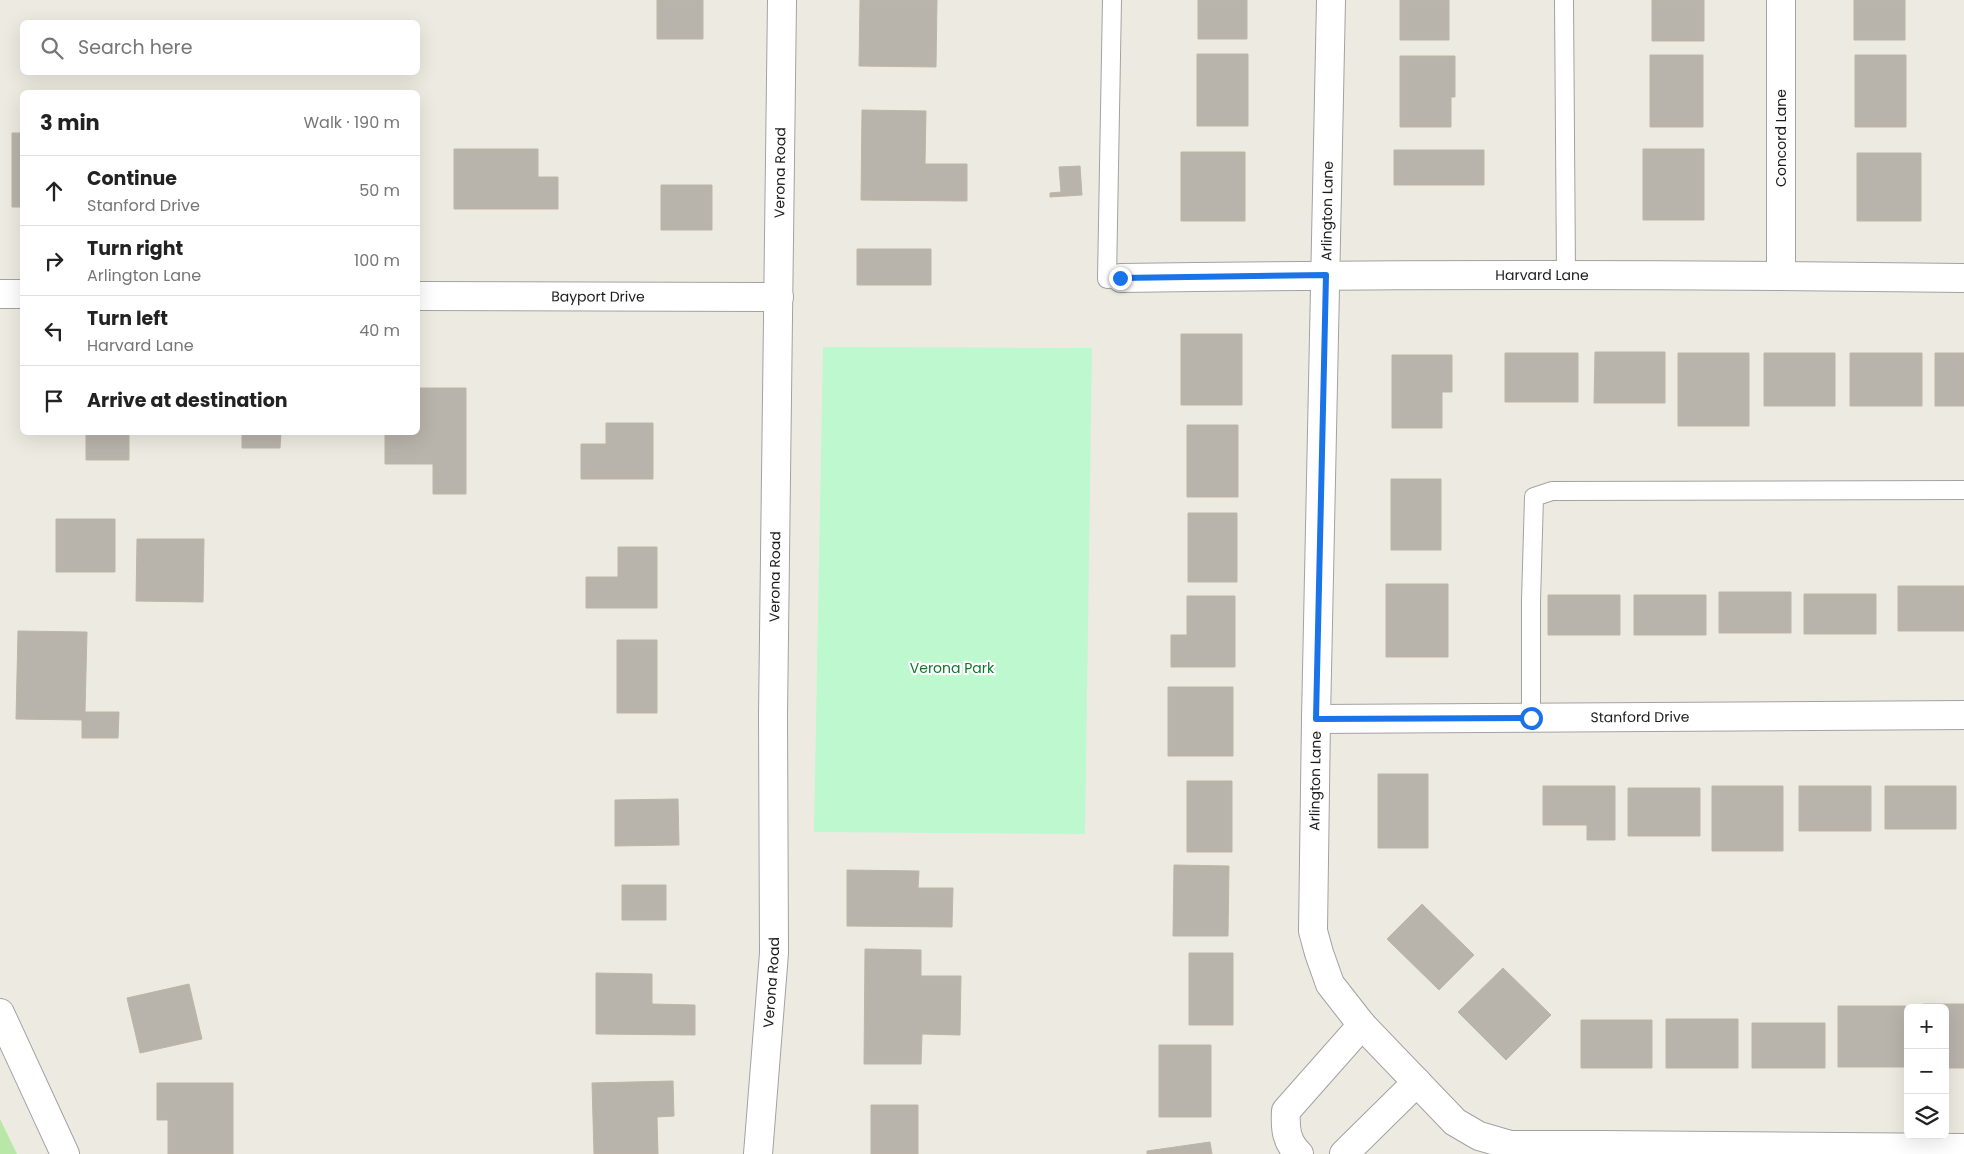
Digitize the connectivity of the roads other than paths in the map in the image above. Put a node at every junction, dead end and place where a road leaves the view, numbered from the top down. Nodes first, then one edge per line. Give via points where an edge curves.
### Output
1 (782, 0) edge
2 (1112, 0) edge
3 (1331, 0) edge
4 (1564, 0) edge
5 (1781, 0) edge
6 (1326, 275) junction
7 (1566, 275) junction
8 (1781, 275) junction
9 (1120, 278) joint
10 (1964, 278) edge
11 (0, 294) edge
12 (20, 294) edge
13 (420, 296) edge
14 (778, 297) junction
15 (1964, 490) edge
16 (1964, 715) edge
17 (1531, 718) junction
18 (1316, 719) junction
19 (0, 1013) edge
20 (1362, 1024) junction
21 (1417, 1082) junction
22 (1964, 1148) edge
23 (1596, 1149) edge
24 (65, 1154) edge
25 (758, 1154) edge
26 (1300, 1154) edge
27 (1344, 1154) edge

1 - 14 street, Verona Road
2 - 9 lane via 1107,279
3 - 6 street, Arlington Lane
4 - 7 lane
5 - 8 street, Concord Lane
6 - 7 street, Harvard Lane
6 - 9 street, Harvard Lane
6 - 18 street, Arlington Lane
7 - 8 street, Harvard Lane
8 - 10 street, Harvard Lane
11 - 12 street
13 - 14 street, Bayport Drive
14 - 25 street, Verona Road via 774,953
15 - 17 lane via 1552,491 1534,498
16 - 17 street, Stanford Drive
17 - 18 street, Stanford Drive
18 - 20 street, Arlington Lane via 1313,931 1330,984
19 - 24 street
20 - 21 street, Arlington Lane
20 - 26 street via 1286,1111 1284,1128 1292,1148
21 - 23 street, Arlington Lane via 1455,1122 1479,1136 1510,1145
21 - 27 street
22 - 23 street, Arlington Lane via 1779,1146

